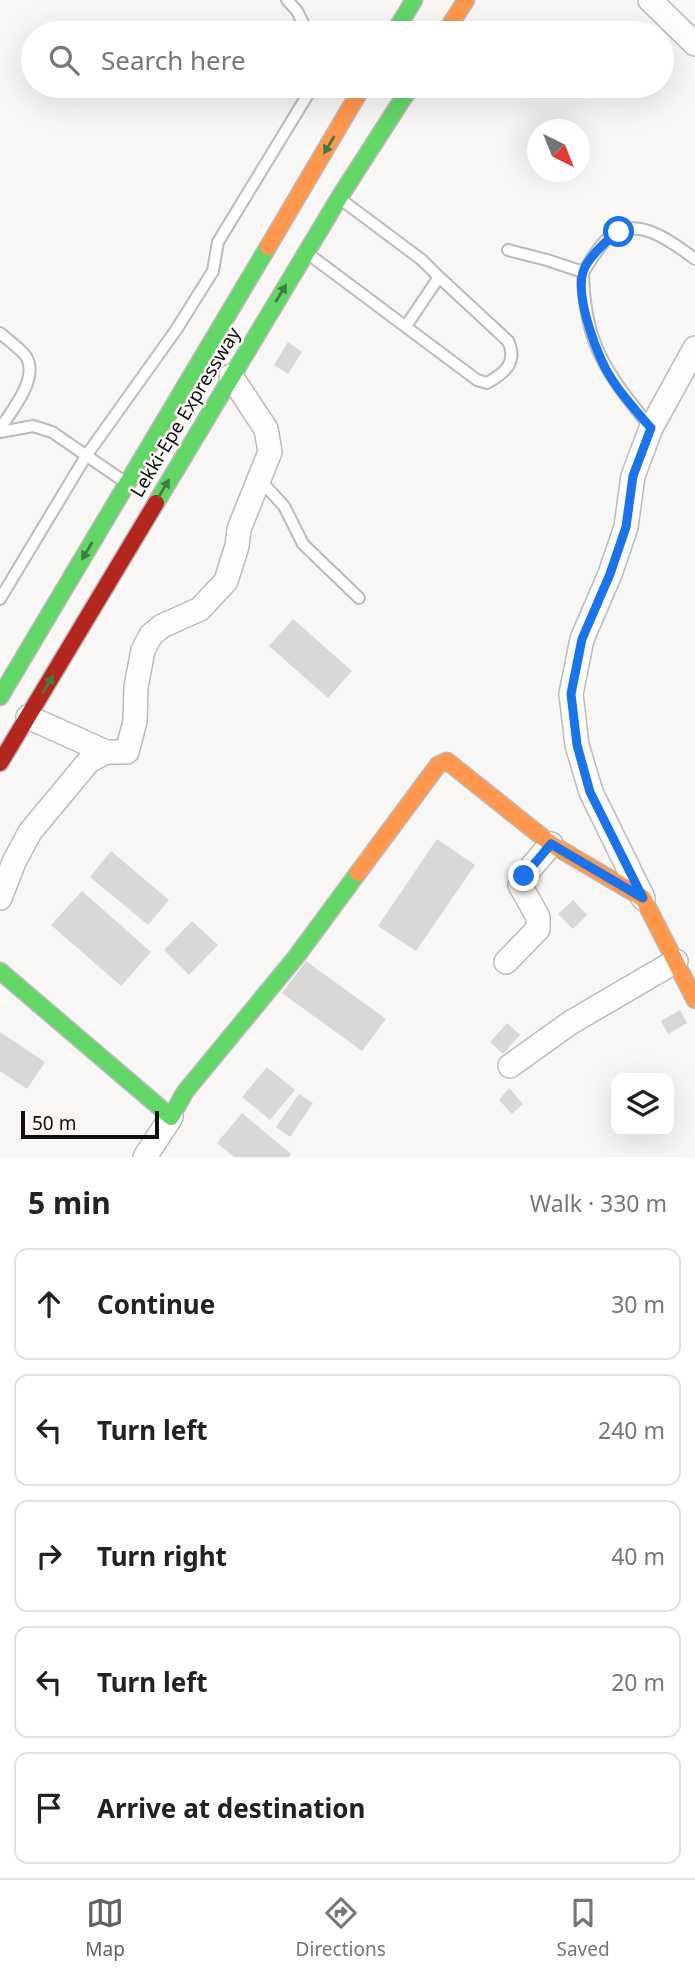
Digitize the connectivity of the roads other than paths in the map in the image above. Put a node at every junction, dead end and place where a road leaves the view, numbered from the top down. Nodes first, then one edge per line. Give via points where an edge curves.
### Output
1 (287, 0) edge
2 (414, 0) edge
3 (466, 0) edge
4 (650, 0) edge
5 (302, 21) edge
6 (401, 21) edge
7 (452, 21) edge
8 (671, 21) edge
9 (674, 23) edge
10 (695, 44) edge
11 (306, 98) edge
12 (356, 98) edge
13 (403, 98) edge
14 (339, 198) junction
15 (508, 250) dead end
16 (306, 252) junction
17 (695, 259) edge
18 (583, 272) junction
19 (439, 277) junction
20 (406, 326) junction
21 (0, 333) edge
22 (695, 348) edge
23 (231, 376) junction
24 (651, 428) junction
25 (0, 430) edge
26 (86, 456) junction
27 (260, 480) junction
28 (128, 484) junction
29 (359, 598) dead end
30 (0, 599) edge
31 (0, 697) edge
32 (28, 717) junction
33 (106, 752) junction
34 (0, 763) edge
35 (551, 844) junction
36 (0, 898) edge
37 (643, 898) junction
38 (676, 961) junction
39 (506, 962) dead end
40 (0, 971) edge
41 (695, 1000) edge
42 (510, 1066) dead end
43 (171, 1117) junction
44 (145, 1157) edge

1 - 5 lane
2 - 6 main road
3 - 7 main road
4 - 8 street
9 - 10 street
11 - 26 lane via 218,242 213,271
12 -> 28 main road, Lekki-Epe Expressway
13 - 14 main road, Lekki-Epe Expressway
14 - 16 main road, Lekki-Epe Expressway
14 - 19 lane
15 - 18 lane
16 - 20 lane
23 -> 16 main road, Lekki-Epe Expressway
17 - 18 lane via 655,232 636,228 607,239
18 - 24 lane via 591,339 613,380
19 - 20 lane
19 - 20 lane via 508,341 513,359 507,368 487,383 477,380
21 - 25 lane via 26,356 29,370 28,383
22 - 24 street
23 - 27 street via 266,429 270,452
32 -> 23 main road, Lekki-Epe Expressway
24 - 37 street via 633,476 626,527 582,639 571,694 577,745 590,792
25 - 26 lane via 33,426 52,432
26 - 28 lane
26 - 30 lane
27 - 29 lane via 284,506 303,544
27 - 33 street via 239,529 226,581 200,609 151,635 143,650 127,752
28 -> 31 main road, Lekki-Epe Expressway
32 - 33 street
32 - 34 main road, Lekki-Epe Expressway
33 - 36 street via 89,761 30,832
35 - 37 main road
35 - 39 street via 520,885 538,917 538,929
35 - 43 main road via 456,767 447,761 438,765 296,957 185,1092
37 - 38 main road
38 - 41 main road
38 - 42 street via 569,1023
40 - 43 main road
43 - 44 street

